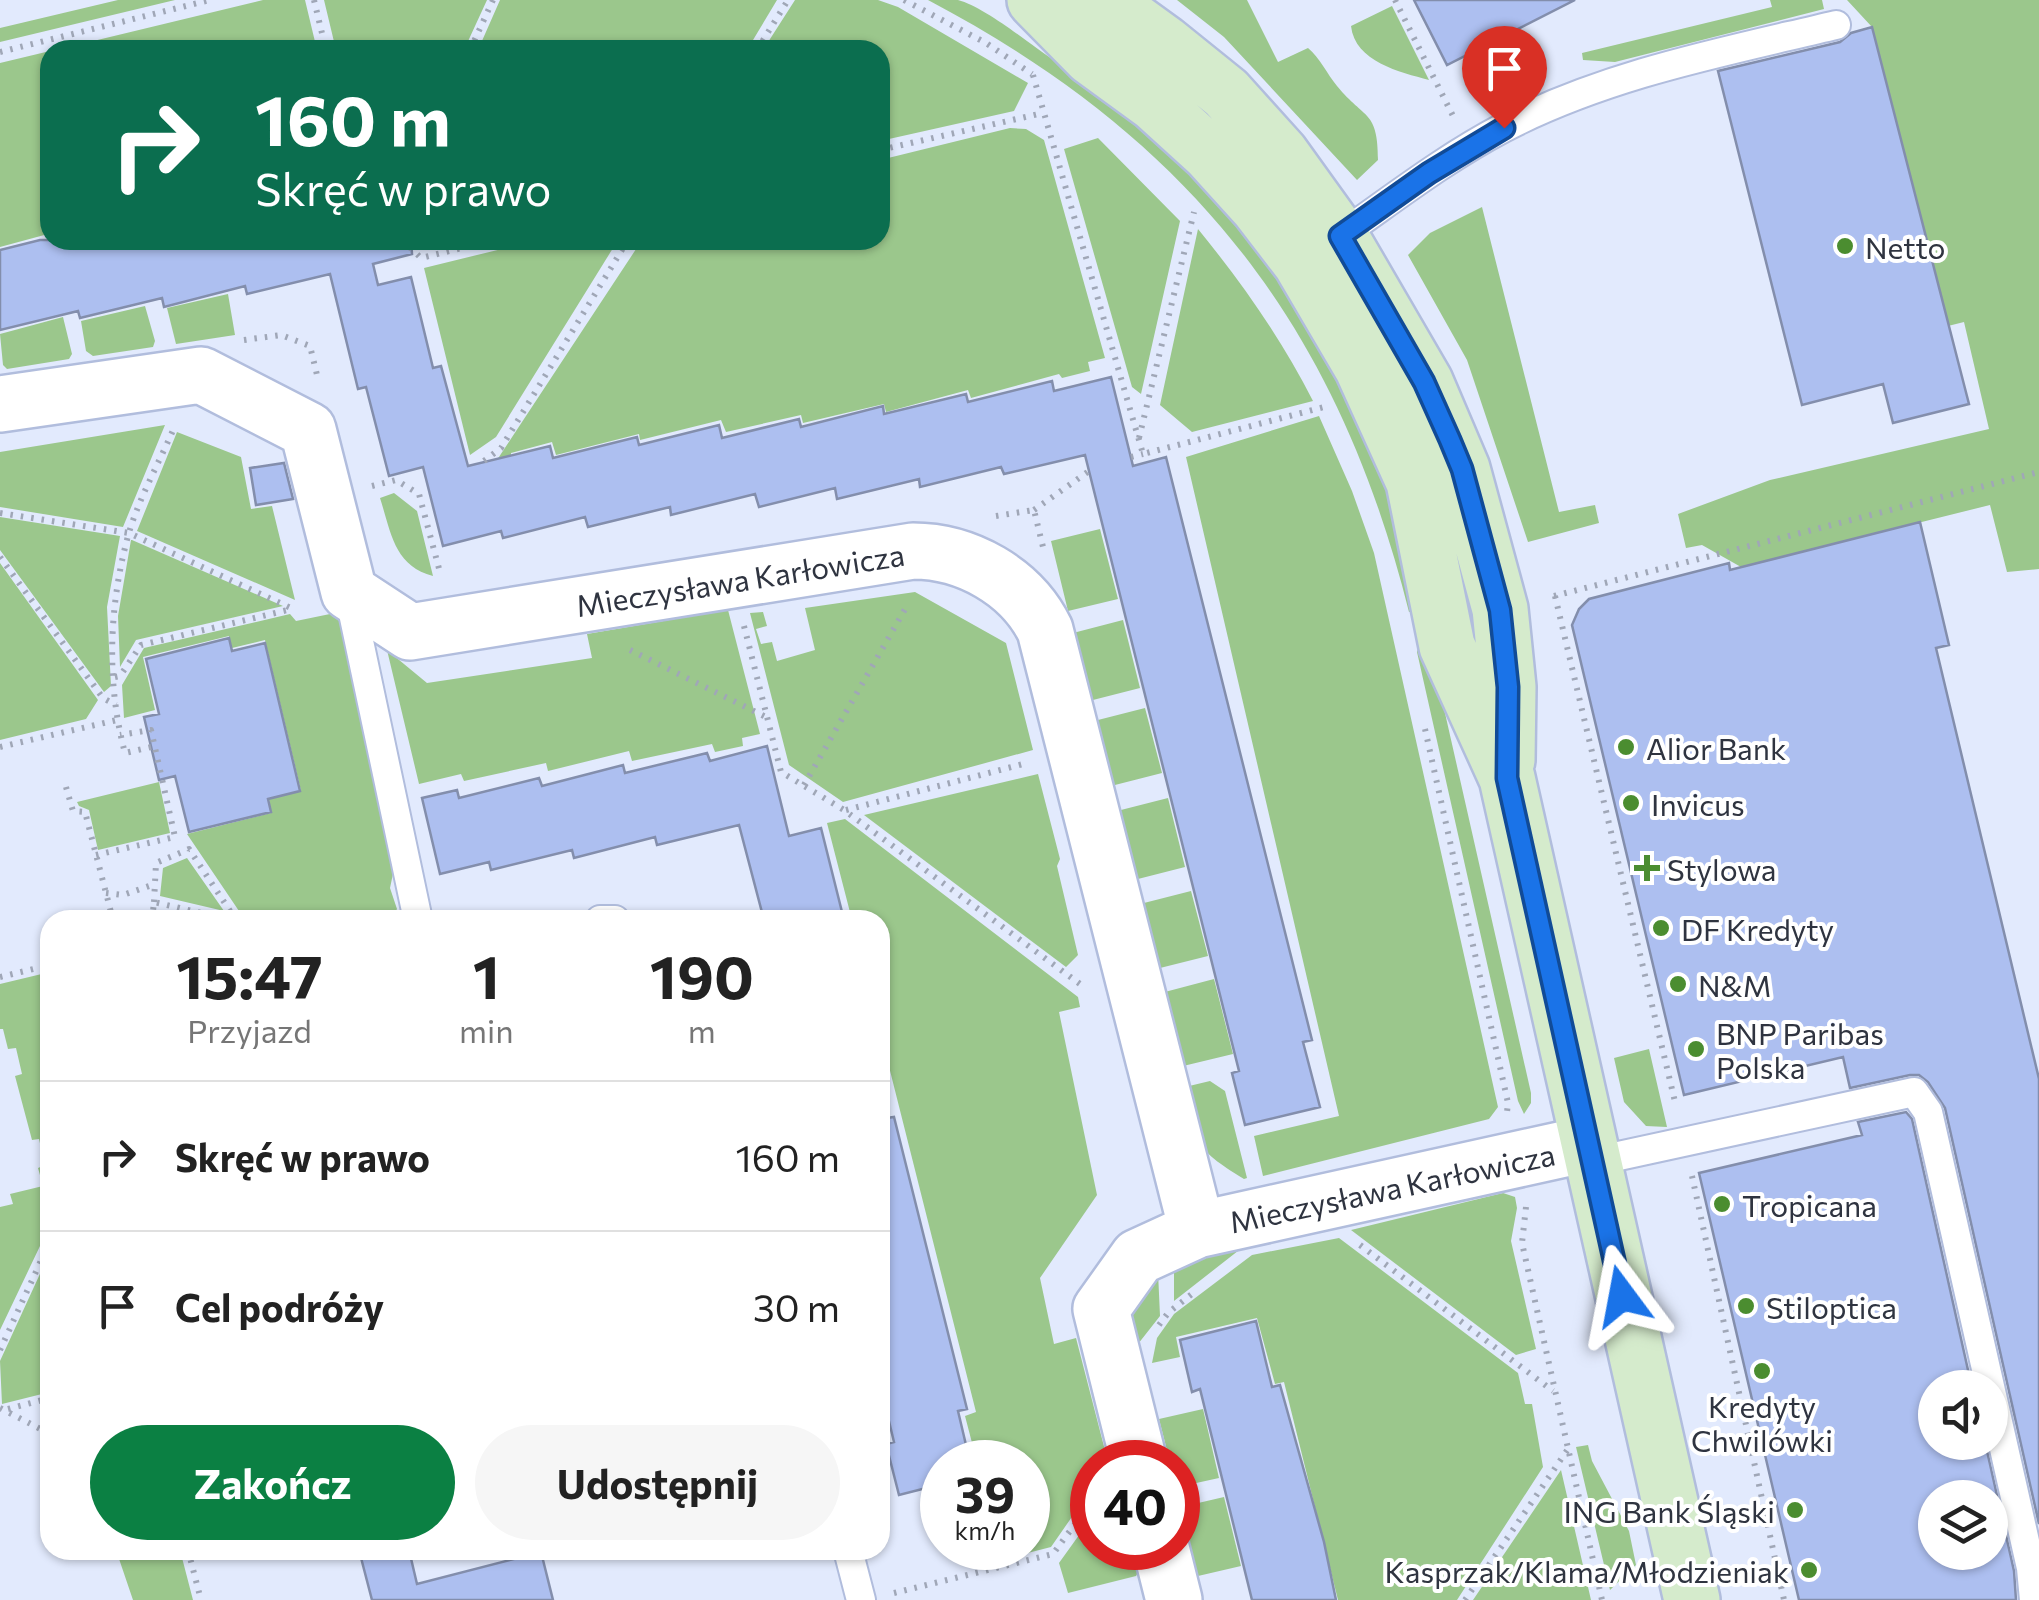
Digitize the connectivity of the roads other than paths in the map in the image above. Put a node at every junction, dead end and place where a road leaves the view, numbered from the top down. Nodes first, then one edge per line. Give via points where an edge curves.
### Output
1 (1035, 0) edge
2 (1091, 0) edge
3 (1138, 13) edge
4 (1836, 25) dead end
5 (1321, 249) junction
6 (0, 404) edge
7 (330, 599) junction
8 (415, 910) edge
9 (1589, 1153) junction
10 (1202, 1256) junction
11 (1134, 1440) edge
12 (853, 1560) edge
13 (1166, 1570) edge
14 (872, 1598) edge
15 (1174, 1600) edge
16 (1692, 1600) edge
17 (2034, 1600) edge

1 - 5 street via 1091,57 1210,154 1258,208
2 - 3 street
3 - 5 street via 1282,154
4 - 5 lane via 1632,74 1504,128
5 - 9 street via 1424,382 1462,469 1504,638 1507,778
6 - 7 street via 201,375 308,430
7 - 8 lane
7 - 10 street, Mieczysława Karłowicza via 410,632 913,551 937,551 994,573 1035,610 1045,630
9 - 10 street, Mieczysława Karłowicza via 1515,1159
9 - 16 street
9 - 17 lane via 1684,1143 1914,1092 1928,1112
10 - 11 street, Mieczysława Karłowicza via 1138,1256 1100,1310
12 - 14 lane
13 - 15 street

